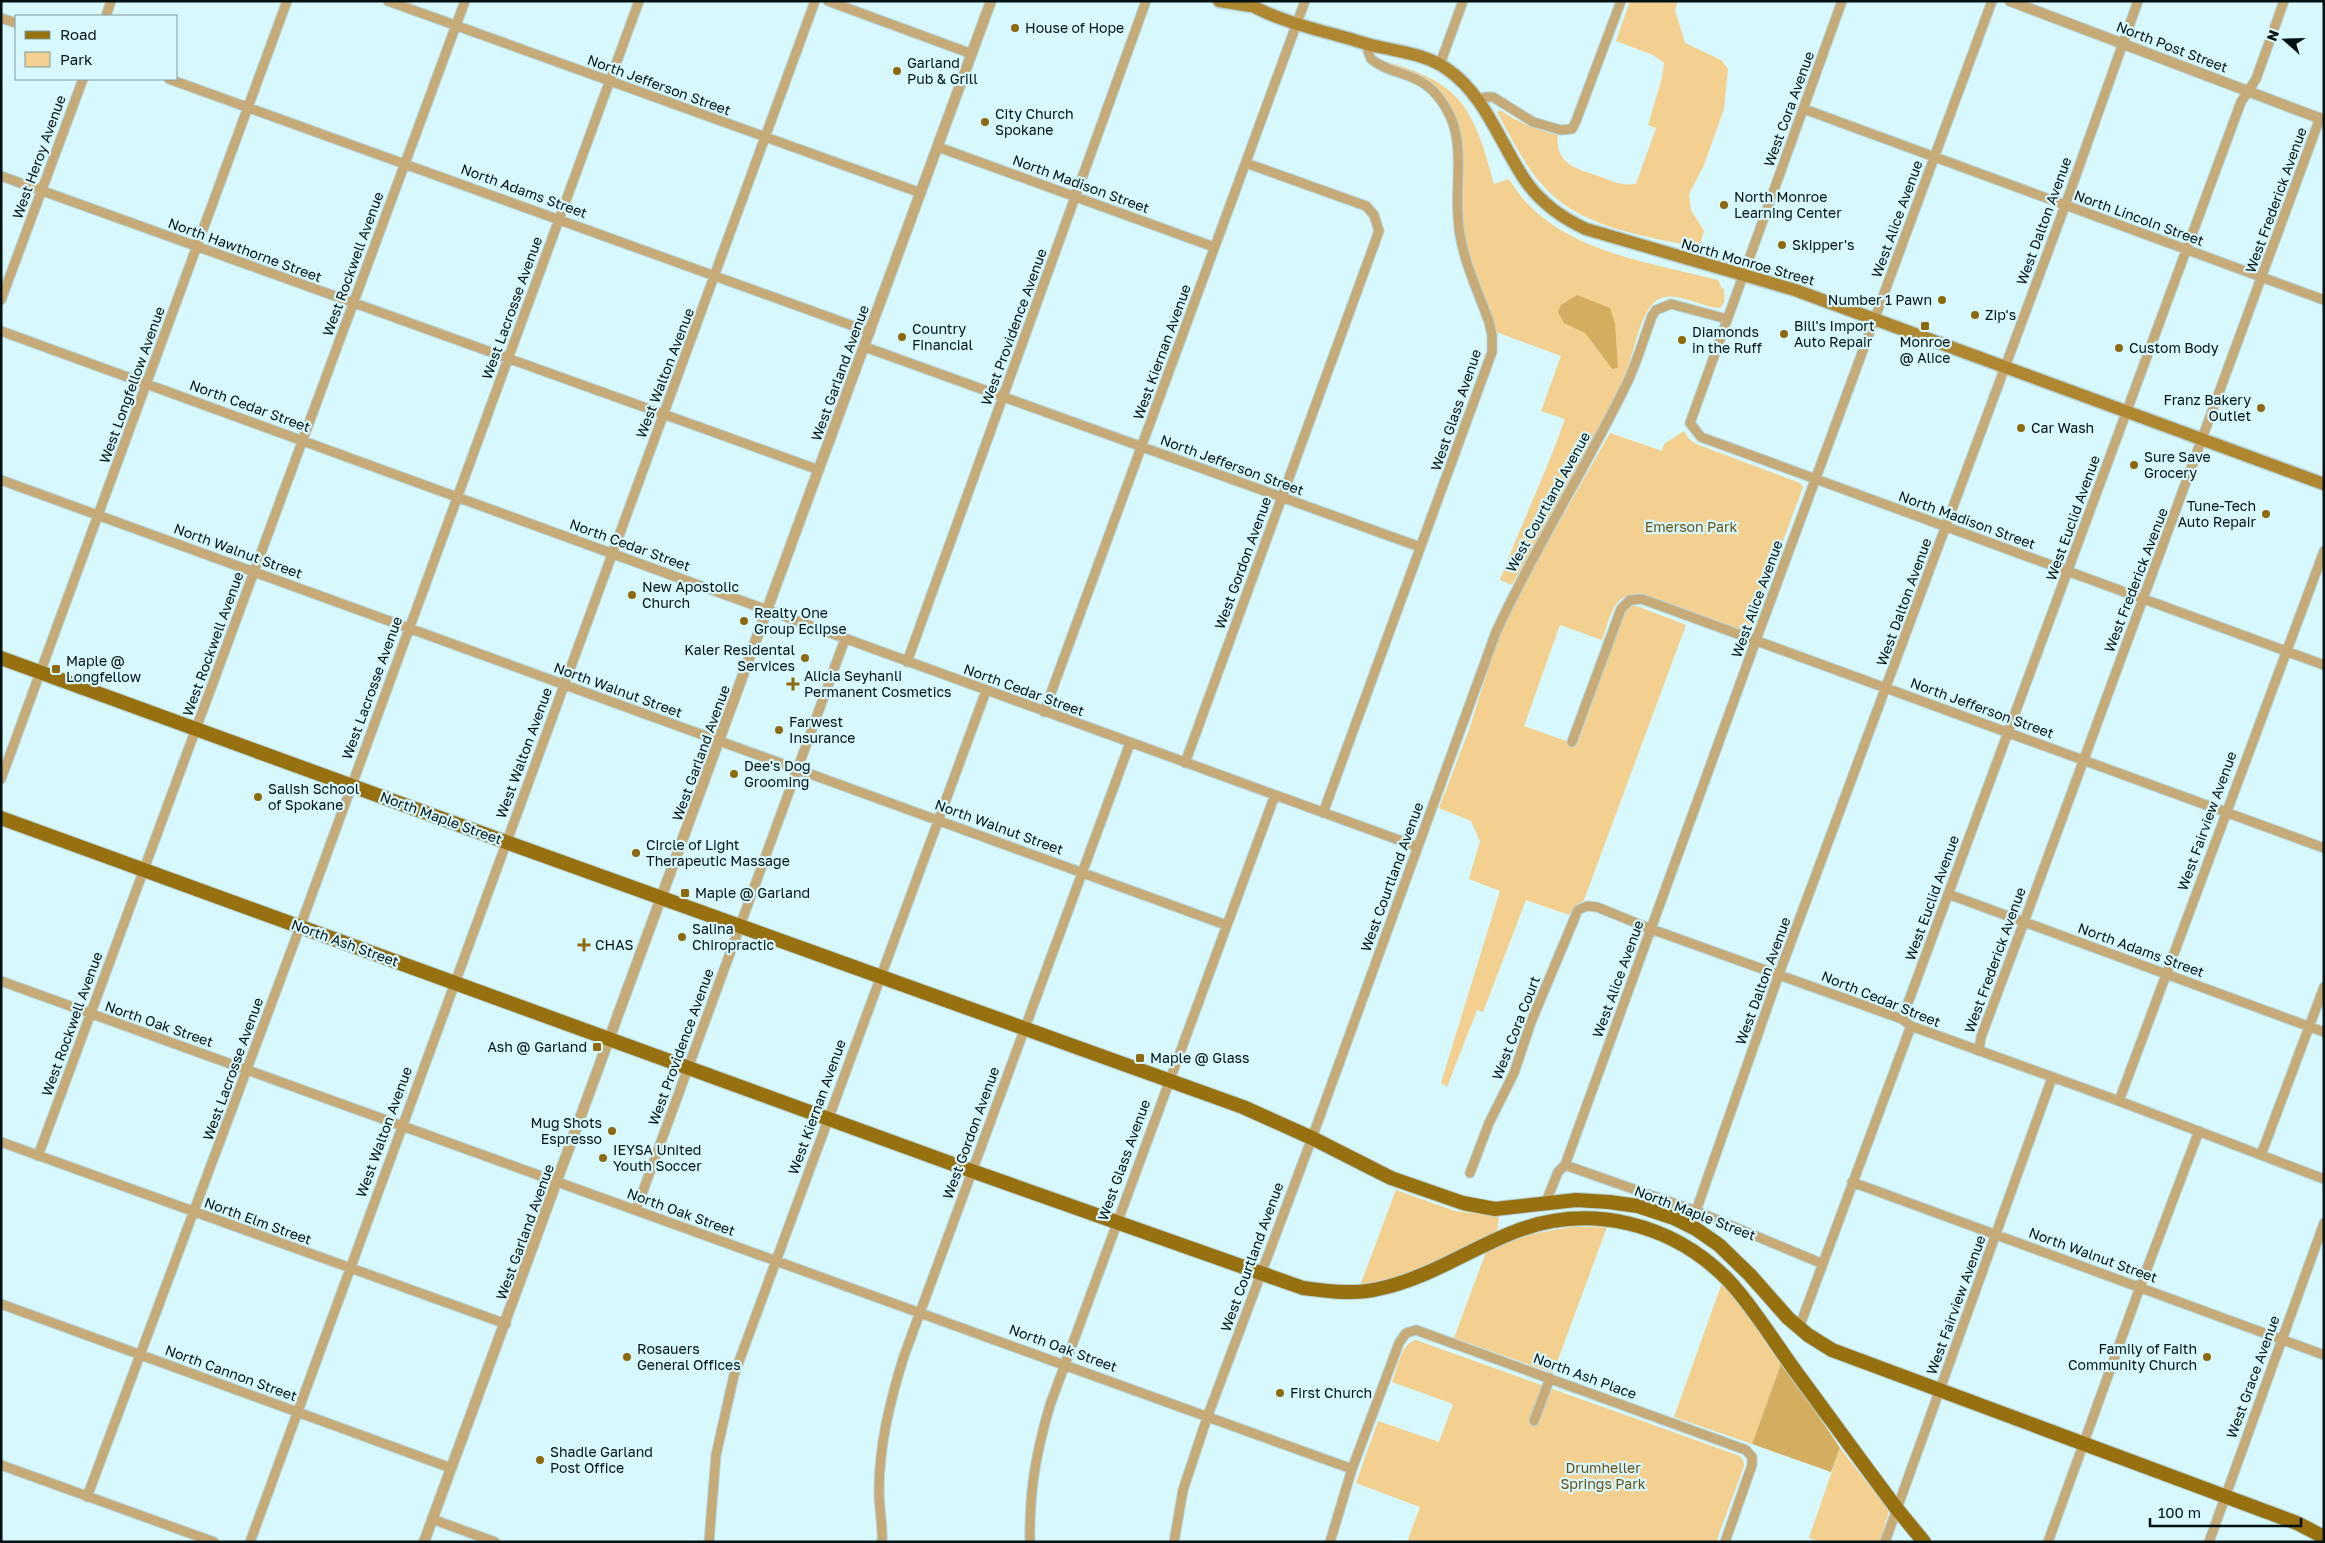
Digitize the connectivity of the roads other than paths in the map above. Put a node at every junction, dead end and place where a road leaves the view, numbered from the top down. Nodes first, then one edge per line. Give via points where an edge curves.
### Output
1 (111, 1) edge
2 (287, 1) edge
3 (388, 1) edge
4 (464, 1) edge
5 (639, 1) edge
6 (815, 1) edge
7 (828, 1) edge
8 (991, 1) edge
9 (1146, 1) edge
10 (1219, 1) edge
11 (1305, 1) edge
12 (1463, 1) edge
13 (1621, 1) edge
14 (1842, 1) edge
15 (1992, 1) edge
16 (2010, 1) edge
17 (2138, 1) edge
18 (2284, 1) edge
19 (1248, 4) edge
20 (106, 15) edge
21 (1, 18) edge
22 (15, 23) edge
23 (1297, 23) junction
24 (455, 26) junction
25 (2123, 43) junction
26 (1370, 45) junction
27 (972, 54) junction
28 (1440, 64) junction
29 (83, 80) edge
30 (172, 80) edge
31 (610, 81) junction
32 (2249, 91) junction
33 (1478, 101) junction
34 (248, 107) junction
35 (1804, 109) junction
36 (2322, 119) edge
37 (765, 139) junction
38 (938, 147) junction
39 (1936, 156) junction
40 (405, 163) junction
41 (1246, 163) junction
42 (1, 176) edge
43 (41, 191) junction
44 (921, 193) junction
45 (1076, 197) junction
46 (2065, 206) junction
47 (560, 219) junction
48 (197, 247) junction
49 (1214, 247) junction
50 (2187, 249) junction
51 (1744, 274) junction
52 (716, 276) junction
53 (2263, 277) junction
54 (1, 300) edge
55 (2324, 300) edge
56 (354, 303) junction
57 (1727, 319) junction
58 (1875, 319) junction
59 (1, 331) edge
60 (870, 332) junction
61 (865, 346) junction
62 (508, 358) junction
63 (2004, 367) junction
64 (147, 384) junction
65 (1004, 396) junction
66 (2126, 412) junction
67 (663, 414) junction
68 (1690, 423) joint
69 (303, 440) junction
70 (2203, 440) junction
71 (1142, 447) junction
72 (819, 470) junction
73 (1816, 479) junction
74 (1, 480) edge
75 (2324, 484) edge
76 (458, 497) junction
77 (1281, 498) junction
78 (98, 516) junction
79 (1946, 527) junction
80 (1420, 547) junction
81 (2324, 551) edge
82 (612, 553) junction
83 (2068, 571) junction
84 (254, 572) junction
85 (2142, 599) junction
86 (768, 611) junction
87 (408, 629) junction
88 (845, 639) junction
89 (1756, 640) junction
90 (2286, 652) junction
91 (1, 658) edge
92 (907, 662) junction
93 (2324, 665) edge
94 (40, 672) junction
95 (564, 685) junction
96 (1887, 688) junction
97 (986, 690) junction
98 (1044, 712) junction
99 (196, 728) junction
100 (2008, 732) junction
101 (720, 741) junction
102 (1572, 742) dead end
103 (1130, 743) junction
104 (2083, 760) junction
105 (1185, 763) junction
106 (797, 769) junction
107 (1, 779) edge
108 (351, 785) junction
109 (1274, 795) junction
110 (2225, 812) junction
111 (1323, 813) junction
112 (1, 818) edge
113 (938, 820) junction
114 (506, 842) junction
115 (1418, 847) junction
116 (2324, 848) edge
117 (144, 870) junction
118 (1083, 872) junction
119 (1948, 894) junction
120 (662, 898) junction
121 (1598, 907) joint
122 (2024, 922) junction
123 (740, 925) junction
124 (1226, 925) junction
125 (300, 927) junction
126 (1650, 930) junction
127 (1779, 974) junction
128 (2165, 974) junction
129 (881, 976) junction
130 (1, 981) edge
131 (455, 982) junction
132 (2324, 986) edge
133 (91, 1015) junction
134 (1902, 1019) junction
135 (1911, 1026) junction
136 (2309, 1027) junction
137 (1025, 1028) junction
138 (2324, 1032) edge
139 (610, 1040) junction
140 (1979, 1051) junction
141 (688, 1068) junction
142 (247, 1070) junction
143 (2052, 1078) junction
144 (1168, 1080) junction
145 (2118, 1101) junction
146 (828, 1119) junction
147 (401, 1125) junction
148 (2199, 1131) junction
149 (1312, 1138) junction
150 (1, 1142) edge
151 (2261, 1155) junction
152 (38, 1156) junction
153 (1565, 1165) junction
154 (972, 1171) junction
155 (1470, 1173) dead end
156 (2324, 1178) edge
157 (558, 1182) junction
158 (1852, 1182) junction
159 (1545, 1204) junction
160 (636, 1210) junction
161 (1696, 1211) junction
162 (194, 1212) junction
163 (1116, 1222) junction
164 (2324, 1222) edge
165 (1996, 1235) junction
166 (775, 1260) junction
167 (1823, 1264) junction
168 (348, 1268) junction
169 (1261, 1275) junction
170 (2140, 1287) junction
171 (1, 1304) edge
172 (920, 1312) junction
173 (506, 1324) junction
174 (1799, 1328) junction
175 (2280, 1339) junction
176 (140, 1354) junction
177 (2324, 1355) edge
178 (1065, 1364) junction
179 (1550, 1378) junction
180 (1940, 1391) junction
181 (297, 1411) junction
182 (1208, 1415) junction
183 (1534, 1421) dead end
184 (2083, 1445) junction
185 (1, 1465) edge
186 (452, 1468) junction
187 (1352, 1469) junction
188 (88, 1497) junction
189 (2225, 1497) junction
190 (1897, 1509) junction
191 (432, 1519) junction
192 (2324, 1537) edge
193 (214, 1542) edge
194 (250, 1542) edge
195 (424, 1542) edge
196 (495, 1542) edge
197 (709, 1542) edge
198 (882, 1542) edge
199 (1030, 1542) edge
200 (1174, 1542) edge
201 (1330, 1542) edge
202 (1725, 1542) edge
203 (1886, 1542) edge
204 (1924, 1542) edge
205 (2048, 1542) edge
206 (2209, 1542) edge

1 - 20 street
2 - 34 street, West Longfellow Avenue
3 - 24 street, North Jefferson Street
4 - 24 street, West Rockwell Avenue
5 - 31 street, West Lacrosse Avenue
6 - 37 street, West Walton Avenue
7 - 27 street
8 - 27 street, West Garland Avenue
9 - 45 street, West Providence Avenue
10 - 19 main road, North Monroe Street
11 - 23 street, West Kiernan Avenue
12 - 28 street
13 - 33 street via 1570,130 1533,122 1493,98 1485,97
14 - 35 street, West Cora Avenue
15 - 39 street, West Alice Avenue
16 - 25 street, North Post Street
17 - 25 street, West Dalton Avenue
18 - 32 street, West Euclid Avenue
19 - 23 main road, North Monroe Street
21 - 22 street
23 - 26 main road, North Monroe Street
23 - 41 street, West Kiernan Avenue
24 - 31 street, North Jefferson Street
24 - 40 street, West Rockwell Avenue
25 - 32 street, North Post Street
25 - 46 street, West Dalton Avenue
26 - 28 main road, North Monroe Street via 1417,55
26 - 80 street, West Glass Avenue via 1371,60 1425,84 1453,121 1458,146 1459,234 1492,335 1487,370
27 - 38 street, West Garland Avenue
28 - 33 main road, North Monroe Street via 1463,82
29 - 43 street, West Heroy Avenue
30 - 34 street, North Adams Street
31 - 37 street, North Jefferson Street
31 - 47 street, West Lacrosse Avenue
32 - 36 street, North Post Street
32 - 50 street, West Euclid Avenue via 2241,102
33 - 51 main road, North Monroe Street via 1526,181 1562,216 1598,234
34 - 40 street, North Adams Street
34 - 48 street, West Longfellow Avenue
35 - 39 street, North Lincoln Street
35 - 51 street, West Cora Avenue
36 - 53 street, West Frederick Avenue
37 - 44 street, North Jefferson Street
37 - 52 street, West Walton Avenue
38 - 44 street, West Garland Avenue
38 - 45 street, North Madison Street
39 - 46 street, North Lincoln Street
39 - 58 street, West Alice Avenue
40 - 47 street, North Adams Street
40 - 56 street, West Rockwell Avenue
41 - 49 street, West Kiernan Avenue
41 - 77 street, West Gordon Avenue via 1366,206 1374,215 1379,231
42 - 43 street, North Hawthorne Street
43 - 48 street, North Hawthorne Street
43 - 54 street, West Heroy Avenue
44 - 60 street, West Garland Avenue
45 - 49 street, North Madison Street
45 - 65 street, West Providence Avenue
46 - 50 street, North Lincoln Street
46 - 63 street, West Dalton Avenue
47 - 52 street, North Adams Street
47 - 62 street, West Lacrosse Avenue
48 - 56 street, North Hawthorne Street
48 - 64 street, West Longfellow Avenue
49 - 71 street, West Kiernan Avenue
50 - 53 street, North Lincoln Street
50 - 66 street, West Euclid Avenue
51 - 57 street, West Cora Avenue
51 - 58 main road, North Monroe Street
52 - 60 street, North Adams Street
52 - 67 street, West Walton Avenue
53 - 55 street, North Lincoln Street
53 - 70 street, West Frederick Avenue
56 - 62 street, North Hawthorne Street
56 - 69 street, West Rockwell Avenue
57 - 68 street, West Cora Avenue
57 - 115 street, West Courtland Avenue via 1671,304 1656,310 1652,316 1628,381 1496,632
58 - 63 main road, North Monroe Street
58 - 73 street, West Alice Avenue
59 - 64 street, North Cedar Street
60 - 61 street, West Garland Avenue
61 - 65 street, North Jefferson Street
61 - 72 street, West Garland Avenue
62 - 67 street, North Hawthorne Street
62 - 76 street, West Lacrosse Avenue
63 - 66 main road, North Monroe Street
63 - 79 street, West Dalton Avenue
64 - 69 street, North Cedar Street
64 - 78 street, West Longfellow Avenue
65 - 71 street, North Jefferson Street
65 - 92 street, West Providence Avenue
66 - 70 main road, North Monroe Street
66 - 83 street, West Euclid Avenue
67 - 72 street, North Hawthorne Street
67 - 82 street, West Walton Avenue
68 - 73 street, North Madison Street via 1701,437
69 - 76 street, North Cedar Street
69 - 84 street, West Rockwell Avenue
70 - 75 main road, North Monroe Street
70 - 85 street, West Frederick Avenue
71 - 77 street, North Jefferson Street
71 - 98 street, West Kiernan Avenue
72 - 86 street, West Garland Avenue
73 - 79 street, North Madison Street
73 - 89 street, West Alice Avenue
74 - 78 street, North Walnut Street
76 - 82 street, North Cedar Street
76 - 87 street, West Lacrosse Avenue
77 - 80 street, North Jefferson Street
77 - 105 street, West Gordon Avenue
78 - 84 street, North Walnut Street
78 - 94 street, West Longfellow Avenue
79 - 83 street, North Madison Street
79 - 96 street, West Dalton Avenue
80 - 111 street, West Glass Avenue
81 - 90 street, West Fairview Avenue
82 - 86 street, North Cedar Street
82 - 95 street, West Walton Avenue
83 - 85 street, North Madison Street
83 - 100 street, West Euclid Avenue
84 - 87 street, North Walnut Street
84 - 99 street, West Rockwell Avenue
85 - 90 street, North Madison Street
85 - 104 street, West Frederick Avenue
86 - 88 street, North Cedar Street
86 - 101 street, West Garland Avenue
87 - 95 street, North Walnut Street
87 - 108 street, West Lacrosse Avenue
88 - 92 street, North Cedar Street
88 - 106 street, West Providence Avenue
89 - 96 street, North Jefferson Street
89 - 102 street, North Jefferson Street via 1642,599 1630,600 1621,609
89 - 126 street, West Alice Avenue
90 - 93 street, North Madison Street
90 - 110 street, West Fairview Avenue
91 - 94 main road, North Maple Street
92 - 97 street, North Cedar Street
94 - 99 main road, North Maple Street
94 - 107 street, West Longfellow Avenue
95 - 101 street, North Walnut Street
95 - 114 street, West Walton Avenue
96 - 100 street, North Jefferson Street
96 - 127 street, West Dalton Avenue
97 - 98 street, North Cedar Street
97 - 113 street, West Kiernan Avenue
98 - 103 street, North Cedar Street
99 - 108 main road, North Maple Street
99 - 117 street, West Rockwell Avenue
100 - 104 street, North Jefferson Street
100 - 119 street, West Euclid Avenue
101 - 106 street, North Walnut Street
101 - 120 street, West Garland Avenue
103 - 105 street, North Cedar Street
103 - 118 street, West Gordon Avenue
104 - 110 street, North Jefferson Street
104 - 122 street, West Frederick Avenue
105 - 109 street, North Cedar Street
106 - 113 street, North Walnut Street
106 - 123 street, West Providence Avenue
108 - 114 main road, North Maple Street
108 - 125 street, West Lacrosse Avenue
109 - 111 street, North Cedar Street
109 - 124 street, West Glass Avenue
110 - 116 street, North Jefferson Street
110 - 128 street, West Fairview Avenue
111 - 115 street, North Cedar Street
112 - 117 main road, North Ash Street
113 - 118 street, North Walnut Street
113 - 129 street, West Kiernan Avenue
114 - 120 main road, North Maple Street
114 - 131 street, West Walton Avenue
115 - 149 street, West Courtland Avenue
117 - 125 main road, North Ash Street
117 - 133 street, West Rockwell Avenue
118 - 124 street, North Walnut Street
118 - 137 street, West Gordon Avenue
119 - 122 street, North Adams Street
119 - 134 street, West Euclid Avenue
120 - 123 main road, North Maple Street
120 - 139 street, West Garland Avenue
121 - 126 street, North Cedar Street
121 - 155 street, West Cora Court via 1578,910 1531,1022 1514,1074 1489,1123
122 - 128 street, North Adams Street
122 - 140 street, West Frederick Avenue via 1981,1037
123 - 129 main road, North Maple Street
123 - 141 street, West Providence Avenue
124 - 144 street, West Glass Avenue
125 - 131 main road, North Ash Street
125 - 142 street, West Lacrosse Avenue
126 - 127 street, North Cedar Street
126 - 153 street, West Alice Avenue
127 - 134 street, North Cedar Street
127 - 161 street, West Dalton Avenue
128 - 136 street, North Adams Street
128 - 145 street, West Fairview Avenue
129 - 137 main road, North Maple Street
129 - 146 street, West Kiernan Avenue
130 - 133 street, North Oak Street
131 - 139 main road, North Ash Street
131 - 147 street, West Walton Avenue
132 - 136 street
133 - 142 street, North Oak Street
133 - 152 street, West Rockwell Avenue
134 - 135 street, North Cedar Street
135 - 140 street, North Cedar Street
135 - 158 street
136 - 138 street, North Adams Street
136 - 151 street
137 - 144 main road, North Maple Street
137 - 154 street, West Gordon Avenue
139 - 141 main road, North Ash Street
139 - 157 street, West Garland Avenue
140 - 143 street, North Cedar Street
141 - 146 main road, North Ash Street
141 - 160 street, West Providence Avenue
142 - 147 street, North Oak Street
142 - 162 street, West Lacrosse Avenue
143 - 145 street, North Cedar Street
143 - 165 street, West Fairview Avenue
144 - 149 main road, North Maple Street via 1243,1107
144 - 163 street, West Glass Avenue
145 - 148 street, North Cedar Street
146 - 154 main road, North Ash Street
146 - 166 street, West Kiernan Avenue
147 - 157 street, North Oak Street
147 - 168 street, West Walton Avenue
148 - 151 street, North Cedar Street
148 - 170 street
149 - 159 main road, North Maple Street via 1390,1178 1464,1203 1495,1208
149 - 169 street, West Courtland Avenue
150 - 152 street, North Elm Street
151 - 156 street, North Cedar Street
152 - 162 street, North Elm Street
153 - 159 street, West Alice Avenue via 1558,1172
153 - 161 street, North Maple Street
154 - 163 main road, North Ash Street
154 - 172 street, West Gordon Avenue
157 - 160 street, North Oak Street
157 - 173 street, West Garland Avenue
158 - 165 street, North Walnut Street
158 - 167 street
159 - 174 main road, North Maple Street via 1576,1200 1626,1204 1685,1224 1706,1236 1735,1260
160 - 166 street, North Oak Street
161 - 167 street, North Maple Street
162 - 168 street, North Elm Street
162 - 176 street, West Lacrosse Avenue
163 - 169 main road, North Ash Street
163 - 178 street, West Glass Avenue
164 - 175 street, West Grace Avenue
165 - 170 street, North Walnut Street
165 - 180 street, West Fairview Avenue
166 - 172 street, North Oak Street
166 - 197 street, West Kiernan Avenue via 734,1375 724,1414 716,1455
167 - 174 street
168 - 173 street, North Elm Street
168 - 181 street, West Walton Avenue
169 - 182 street, West Courtland Avenue
169 - 190 main road, North Ash Street via 1303,1288 1341,1293 1378,1290 1422,1276 1514,1232 1546,1222 1596,1218 1648,1228 1693,1250 1730,1282
170 - 175 street, North Walnut Street
170 - 184 street
171 - 176 street, North Cannon Street
172 - 178 street, North Oak Street
172 - 198 street, West Gordon Avenue via 889,1404 881,1449
173 - 186 street, West Garland Avenue
174 - 180 main road, North Maple Street via 1832,1350
175 - 177 street, North Walnut Street
175 - 189 street, West Grace Avenue
176 - 181 street, North Cannon Street
176 - 188 street, West Lacrosse Avenue
178 - 182 street, North Oak Street
178 - 199 street, West Glass Avenue via 1038,1445 1031,1484
179 - 183 street
179 - 187 street, North Ash Place via 1424,1332 1408,1332 1399,1342
179 - 202 street, North Ash Place via 1744,1448 1750,1454 1751,1469
180 - 184 main road, North Maple Street
180 - 190 street, West Fairview Avenue
181 - 186 street, North Cannon Street
181 - 194 street, West Walton Avenue
182 - 187 street, North Oak Street
182 - 200 street, West Courtland Avenue via 1183,1490
184 - 189 main road, North Maple Street
184 - 205 street
185 - 188 street
186 - 191 street, West Garland Avenue
187 - 201 street
188 - 193 street
189 - 192 main road, North Maple Street
189 - 206 street, West Grace Avenue
190 - 203 street, West Fairview Avenue
190 - 204 main road, North Ash Street
191 - 195 street, West Garland Avenue
191 - 196 street

